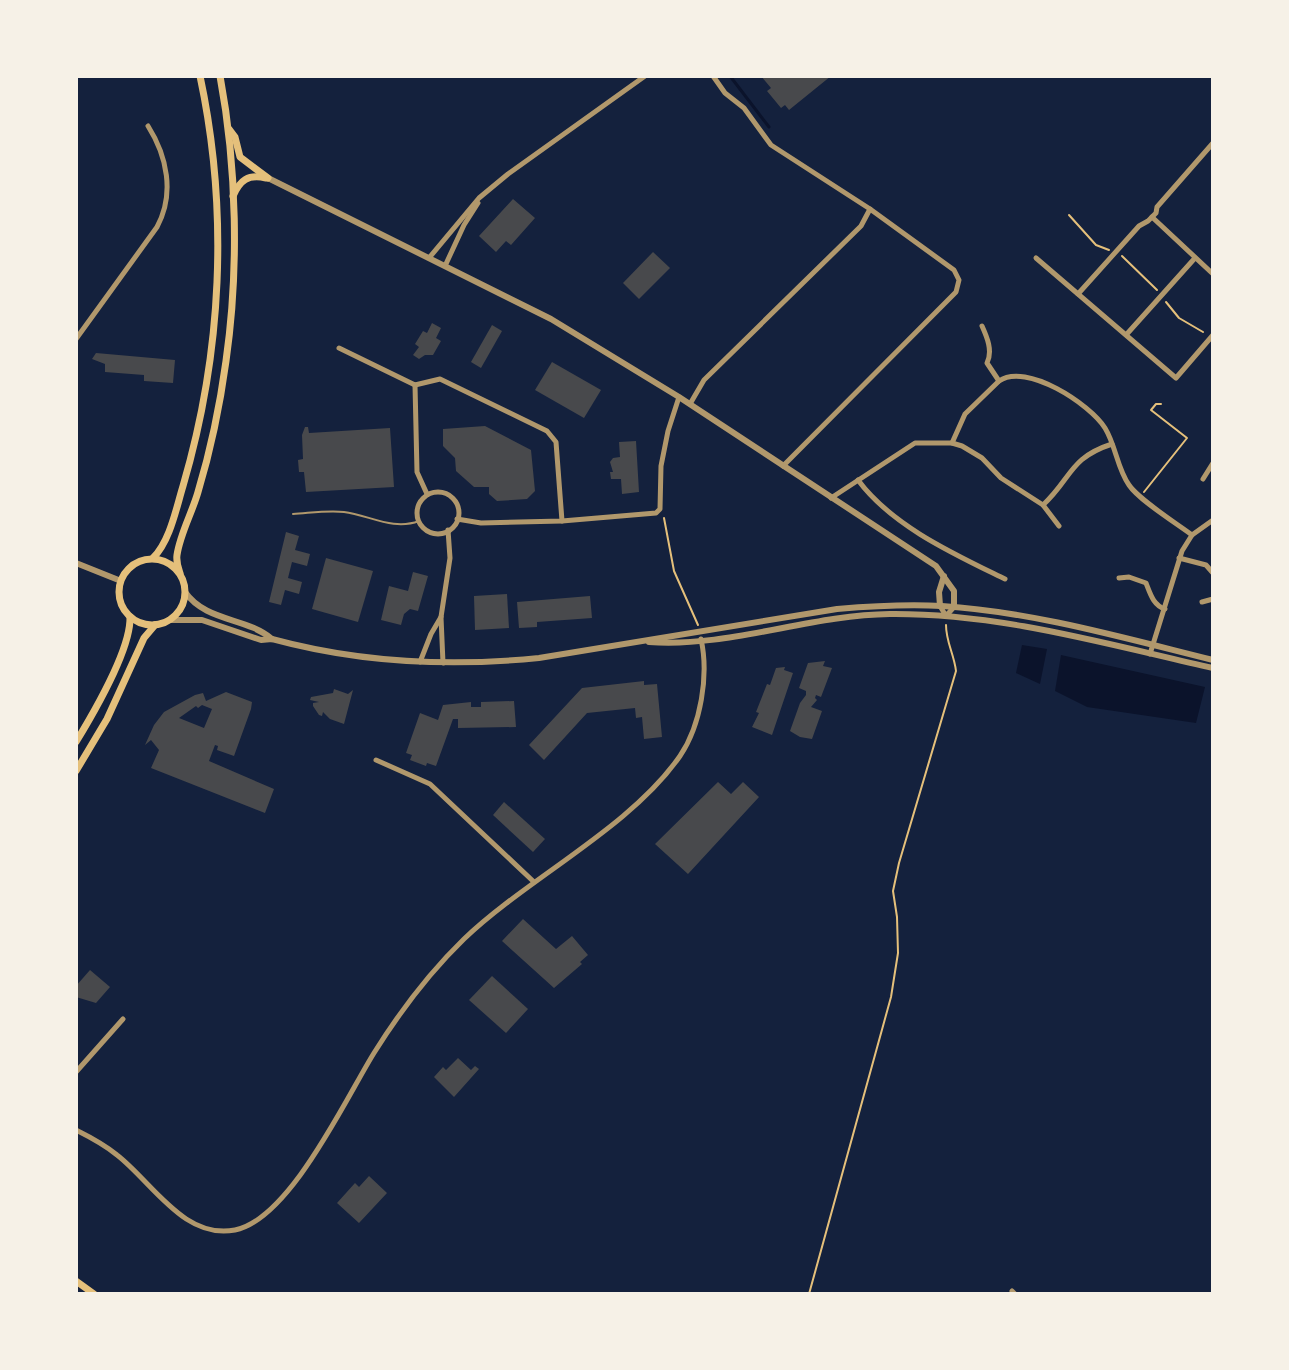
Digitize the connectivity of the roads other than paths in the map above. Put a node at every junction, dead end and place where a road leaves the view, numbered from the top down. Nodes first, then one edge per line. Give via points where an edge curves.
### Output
1 (200, 76) edge
2 (220, 76) edge
3 (645, 76) edge
4 (713, 76) edge
5 (148, 126) dead end
6 (229, 128) junction
7 (1213, 144) edge
8 (268, 178) junction
9 (483, 195) junction
10 (232, 197) junction
11 (870, 209) junction
12 (1152, 217) junction
13 (429, 258) junction
14 (1036, 258) dead end
15 (1195, 258) junction
16 (445, 266) junction
17 (1213, 274) edge
18 (1078, 294) junction
19 (982, 326) dead end
20 (1126, 335) junction
21 (1212, 336) edge
22 (76, 339) edge
23 (339, 348) dead end
24 (999, 381) junction
25 (415, 385) junction
26 (679, 397) junction
27 (690, 404) junction
28 (952, 443) junction
29 (1112, 444) junction
30 (1213, 463) edge
31 (783, 466) junction
32 (1203, 479) dead end
33 (858, 480) junction
34 (427, 494) junction
35 (830, 499) junction
36 (1043, 505) junction
37 (293, 514) dead end
38 (457, 519) junction
39 (1213, 520) edge
40 (419, 521) junction
41 (562, 521) junction
42 (1059, 526) dead end
43 (448, 530) junction
44 (1192, 535) junction
45 (153, 558) junction
46 (1179, 558) junction
47 (76, 563) edge
48 (180, 573) junction
49 (1213, 573) edge
50 (944, 576) junction
51 (1119, 578) dead end
52 (1005, 579) dead end
53 (121, 581) junction
54 (185, 592) junction
55 (1213, 599) edge
56 (1202, 602) dead end
57 (940, 606) junction
58 (954, 607) junction
59 (1165, 609) junction
60 (946, 616) junction
61 (130, 617) junction
62 (441, 617) junction
63 (169, 620) junction
64 (155, 625) junction
65 (699, 630) junction
66 (272, 639) junction
67 (701, 640) junction
68 (641, 641) junction
69 (1152, 645) junction
70 (1150, 654) junction
71 (1213, 660) edge
72 (420, 662) junction
73 (443, 663) junction
74 (1213, 668) edge
75 (76, 742) edge
76 (376, 760) dead end
77 (76, 771) edge
78 (534, 882) junction
79 (123, 1019) dead end
80 (76, 1072) edge
81 (76, 1130) edge
82 (76, 1281) edge
83 (94, 1294) edge

1 - 45 main road via 216,186 217,288 210,365 193,452 162,548
2 - 6 main road
3 - 9 street
4 - 11 street via 771,145
5 - 22 street via 165,162 165,210
6 - 8 main road via 240,157
6 - 10 main road
7 - 12 street
8 - 10 main road via 247,178
8 - 13 street
9 - 13 street
9 - 16 street
10 - 48 main road via 227,360 201,481 177,554
11 - 27 street via 861,226 704,380
11 - 31 street via 954,270 959,280 956,292
12 - 15 street
12 - 18 street
13 - 16 street
14 - 18 street
15 - 17 street
15 - 20 street
16 - 26 street via 535,310
18 - 20 street
19 - 24 street via 988,339 987,363
20 - 21 street via 1176,378
23 - 25 street
24 - 28 street via 965,414
24 - 29 street via 1012,377 1057,386 1100,421
25 - 34 street via 417,472
25 - 41 street via 440,379 547,431 556,442
26 - 27 street
26 - 41 street via 661,466 660,509
27 - 31 street
28 - 33 street via 915,443
28 - 36 street via 974,452 1001,478
29 - 36 street via 1078,461
29 - 44 street via 1129,486
30 - 32 street
31 - 35 street
33 - 35 street
33 - 52 street via 893,515
34 - 38 street via 451,497
34 - 40 street via 418,504
35 - 50 street
36 - 42 street
37 - 40 lane via 343,512 395,524
38 - 41 street
38 - 43 street
39 - 44 street
40 - 43 street via 433,533
43 - 62 street via 450,558
44 - 46 street
45 - 48 main road
45 - 53 main road via 130,567
46 - 49 street via 1206,565
46 - 59 street
47 - 53 street
48 - 54 main road
50 - 57 street
50 - 58 street via 954,591
51 - 59 street via 1146,583
53 - 61 main road via 120,600
54 - 63 main road via 181,608
54 - 66 street via 205,611
55 - 56 street
57 - 58 street
57 - 60 street
57 - 65 street via 837,609
58 - 60 street
58 - 69 street
59 - 69 street
60 - 67 street via 840,618
60 - 70 street via 1044,629
61 - 64 main road
61 - 75 main road via 99,703
62 - 72 street
62 - 73 street
63 - 64 main road
63 - 66 street via 202,620
64 - 77 main road
65 - 67 street
65 - 68 street
66 - 72 street via 343,655
67 - 68 street
67 - 78 street via 701,698 682,753 642,799
68 - 73 street via 539,658
69 - 70 street
69 - 71 street
70 - 74 street
72 - 73 street
76 - 78 street via 430,784
78 - 81 street via 464,939 429,978 376,1049 304,1168 253,1223 221,1231 189,1221 117,1155
79 - 80 street
82 - 83 main road

